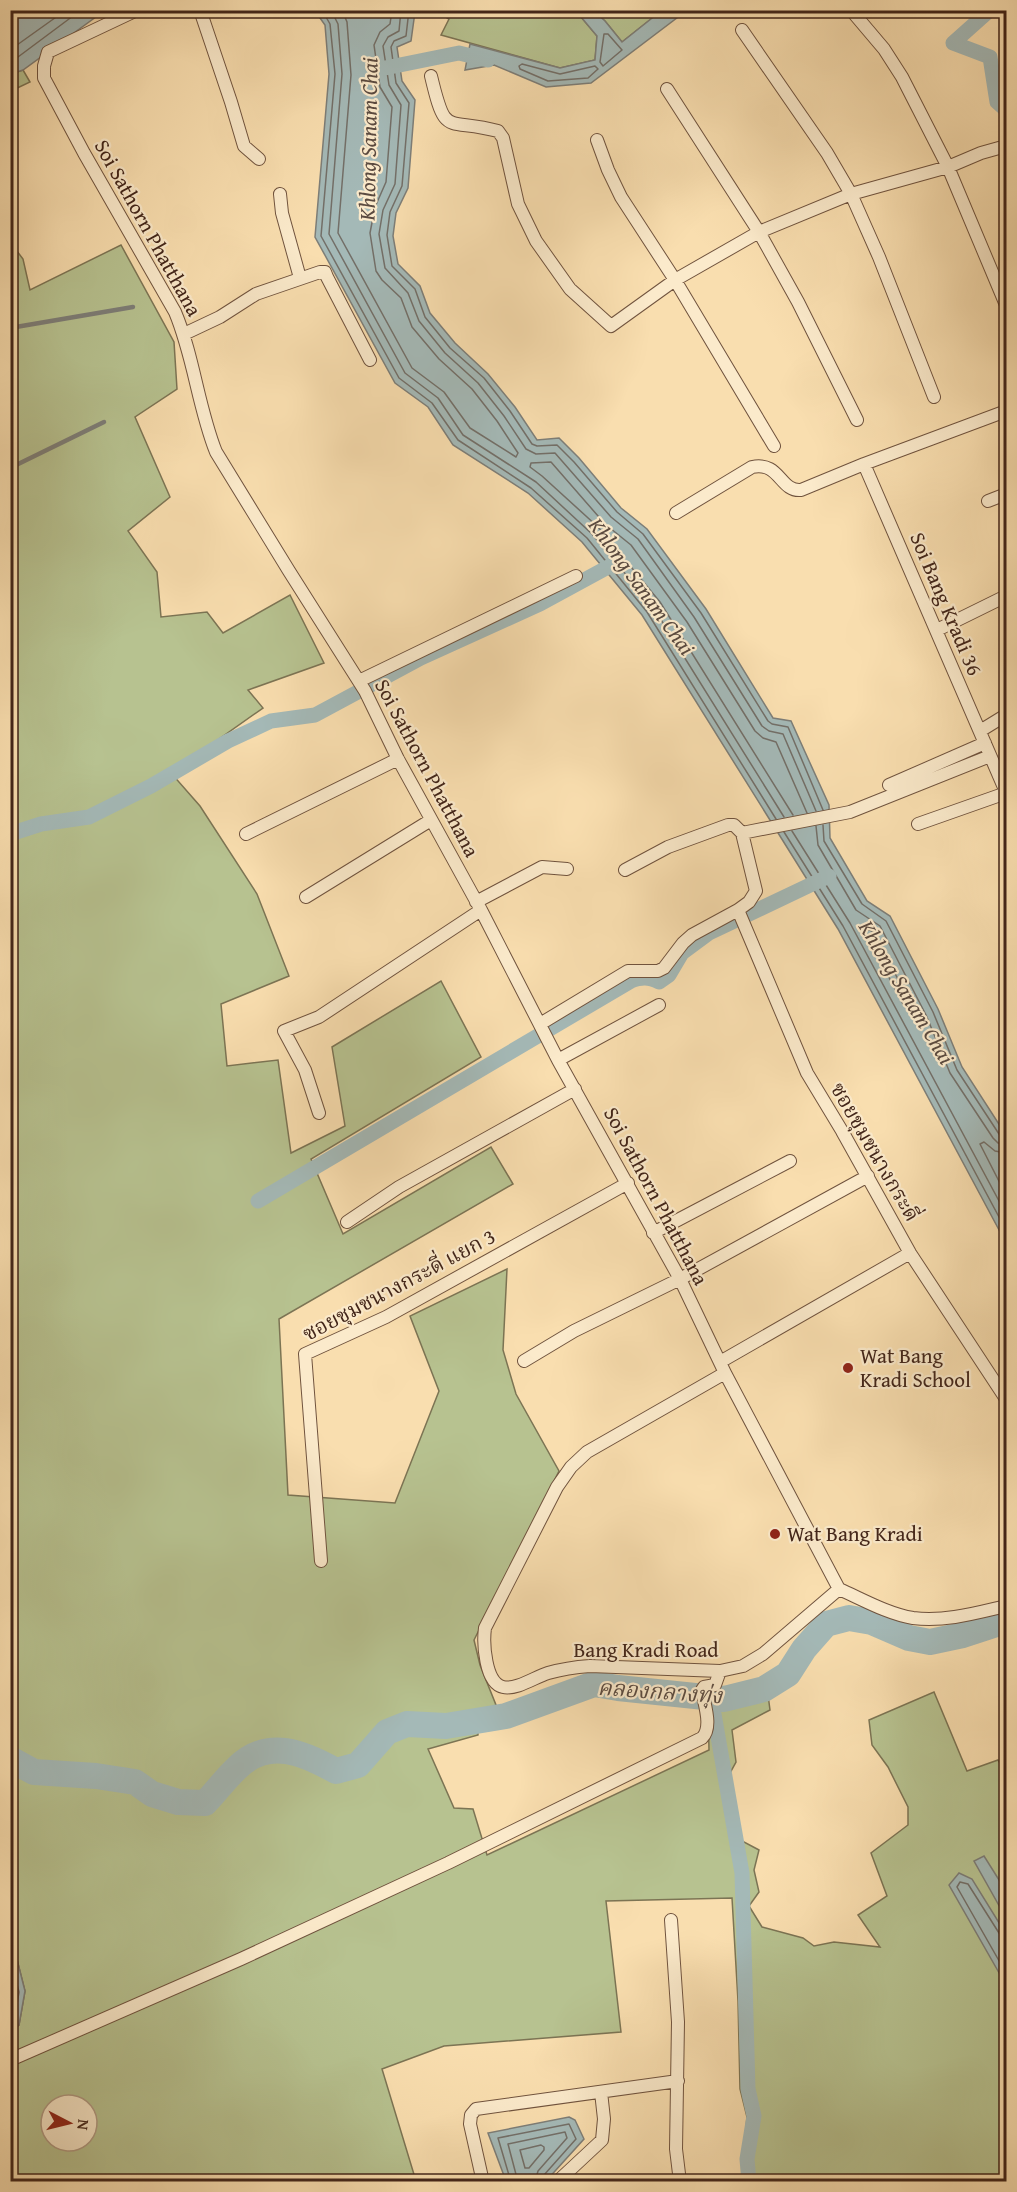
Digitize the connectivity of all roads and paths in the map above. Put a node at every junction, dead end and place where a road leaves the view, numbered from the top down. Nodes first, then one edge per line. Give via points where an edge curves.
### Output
1 (137, 10) edge
2 (200, 10) edge
3 (851, 10) edge
4 (742, 30) dead end
5 (431, 76) dead end
6 (667, 89) dead end
7 (597, 140) dead end
8 (1006, 146) edge
9 (259, 159) dead end
10 (948, 167) junction
11 (280, 194) dead end
12 (851, 194) junction
13 (759, 232) junction
14 (300, 278) junction
15 (675, 280) junction
16 (1006, 305) edge
17 (184, 334) junction
18 (370, 360) dead end
19 (934, 397) dead end
20 (1006, 411) edge
21 (857, 420) dead end
22 (774, 446) dead end
23 (864, 464) junction
24 (1006, 494) edge
25 (988, 501) dead end
26 (676, 513) dead end
27 (576, 576) dead end
28 (1006, 596) edge
29 (937, 630) junction
30 (361, 685) junction
31 (1006, 715) edge
32 (982, 737) junction
33 (990, 756) junction
34 (398, 759) junction
35 (890, 785) dead end
36 (1006, 792) edge
37 (431, 820) junction
38 (918, 824) dead end
39 (742, 833) junction
40 (246, 834) dead end
41 (567, 869) dead end
42 (625, 870) dead end
43 (306, 897) dead end
44 (479, 906) junction
45 (740, 915) junction
46 (659, 1005) dead end
47 (542, 1029) junction
48 (558, 1060) junction
49 (575, 1089) junction
50 (319, 1113) dead end
51 (790, 1161) dead end
52 (868, 1176) junction
53 (628, 1183) junction
54 (347, 1222) dead end
55 (653, 1233) junction
56 (910, 1253) junction
57 (680, 1279) junction
58 (524, 1360) dead end
59 (723, 1368) junction
60 (1006, 1399) edge
61 (321, 1561) dead end
62 (838, 1589) junction
63 (1006, 1606) edge
64 (720, 1671) junction
65 (671, 1920) dead end
66 (10, 2060) edge
67 (678, 2081) junction
68 (601, 2092) junction
69 (483, 2181) edge
70 (557, 2181) edge
71 (680, 2181) edge

1 - 17 street, Soi Sathorn Phatthana via 48,52 44,78
2 - 9 street via 244,146
3 - 10 street via 902,77
4 - 12 street
5 - 15 street via 441,115 449,123 498,131 518,204 536,241 570,289 611,326
6 - 13 street
7 - 15 street via 621,197
8 - 10 street
10 - 12 street
10 - 16 street
11 - 14 street
12 - 13 street
12 - 19 street
13 - 15 street
13 - 21 street
14 - 17 street via 256,294
14 - 18 street via 325,272
15 - 22 street
17 - 30 street, Soi Sathorn Phatthana via 216,452
20 - 23 street
23 - 26 street via 801,490 789,487 770,468 752,467
23 - 29 street, Soi Bang Kradi 36
24 - 25 street
27 - 30 street
28 - 29 street
29 - 32 street, Soi Bang Kradi 36
30 - 34 street, Soi Sathorn Phatthana
31 - 32 street
32 - 33 street, Soi Bang Kradi 36
32 - 35 street
33 - 36 street, Soi Bang Kradi 36
33 - 39 street via 837,816
34 - 37 street, Soi Sathorn Phatthana
34 - 40 street
36 - 38 street
37 - 43 street
37 - 44 street, Soi Sathorn Phatthana
39 - 42 street via 728,825 668,847
39 - 45 street via 756,891
41 - 44 street via 542,867
44 - 47 street, Soi Sathorn Phatthana
44 - 50 street via 319,1017 284,1031 304,1070
45 - 47 street via 692,935 664,968 628,971
45 - 52 street, ซอยชุมชนางกระดี่ via 807,1073
46 - 48 street
47 - 48 street, Soi Sathorn Phatthana
48 - 49 street, Soi Sathorn Phatthana
49 - 53 street, Soi Sathorn Phatthana
49 - 54 street via 399,1188
51 - 55 street
52 - 56 street, ซอยชุมชนางกระดี่
52 - 57 street
53 - 55 street, Soi Sathorn Phatthana
53 - 61 street, ซอยชุมชนางกระดี่ แยก 3 via 386,1317 305,1354
55 - 57 street, Soi Sathorn Phatthana
56 - 59 street
56 - 60 street, ซอยชุมชนางกระดี่
57 - 58 street
57 - 59 street, Soi Sathorn Phatthana
59 - 62 street, Soi Sathorn Phatthana
59 - 64 street, Bang Kradi Road via 587,1452 571,1467 485,1628 483,1642 490,1676 503,1687 572,1667
62 - 63 street via 914,1618 962,1616
62 - 64 street, Bang Kradi Road via 764,1654 743,1666
64 - 66 street via 715,1685 702,1690 708,1726 702,1738 448,1863
65 - 67 street
67 - 68 street
67 - 71 street via 676,2149
68 - 69 street via 476,2109 470,2124
68 - 70 street via 602,2140

